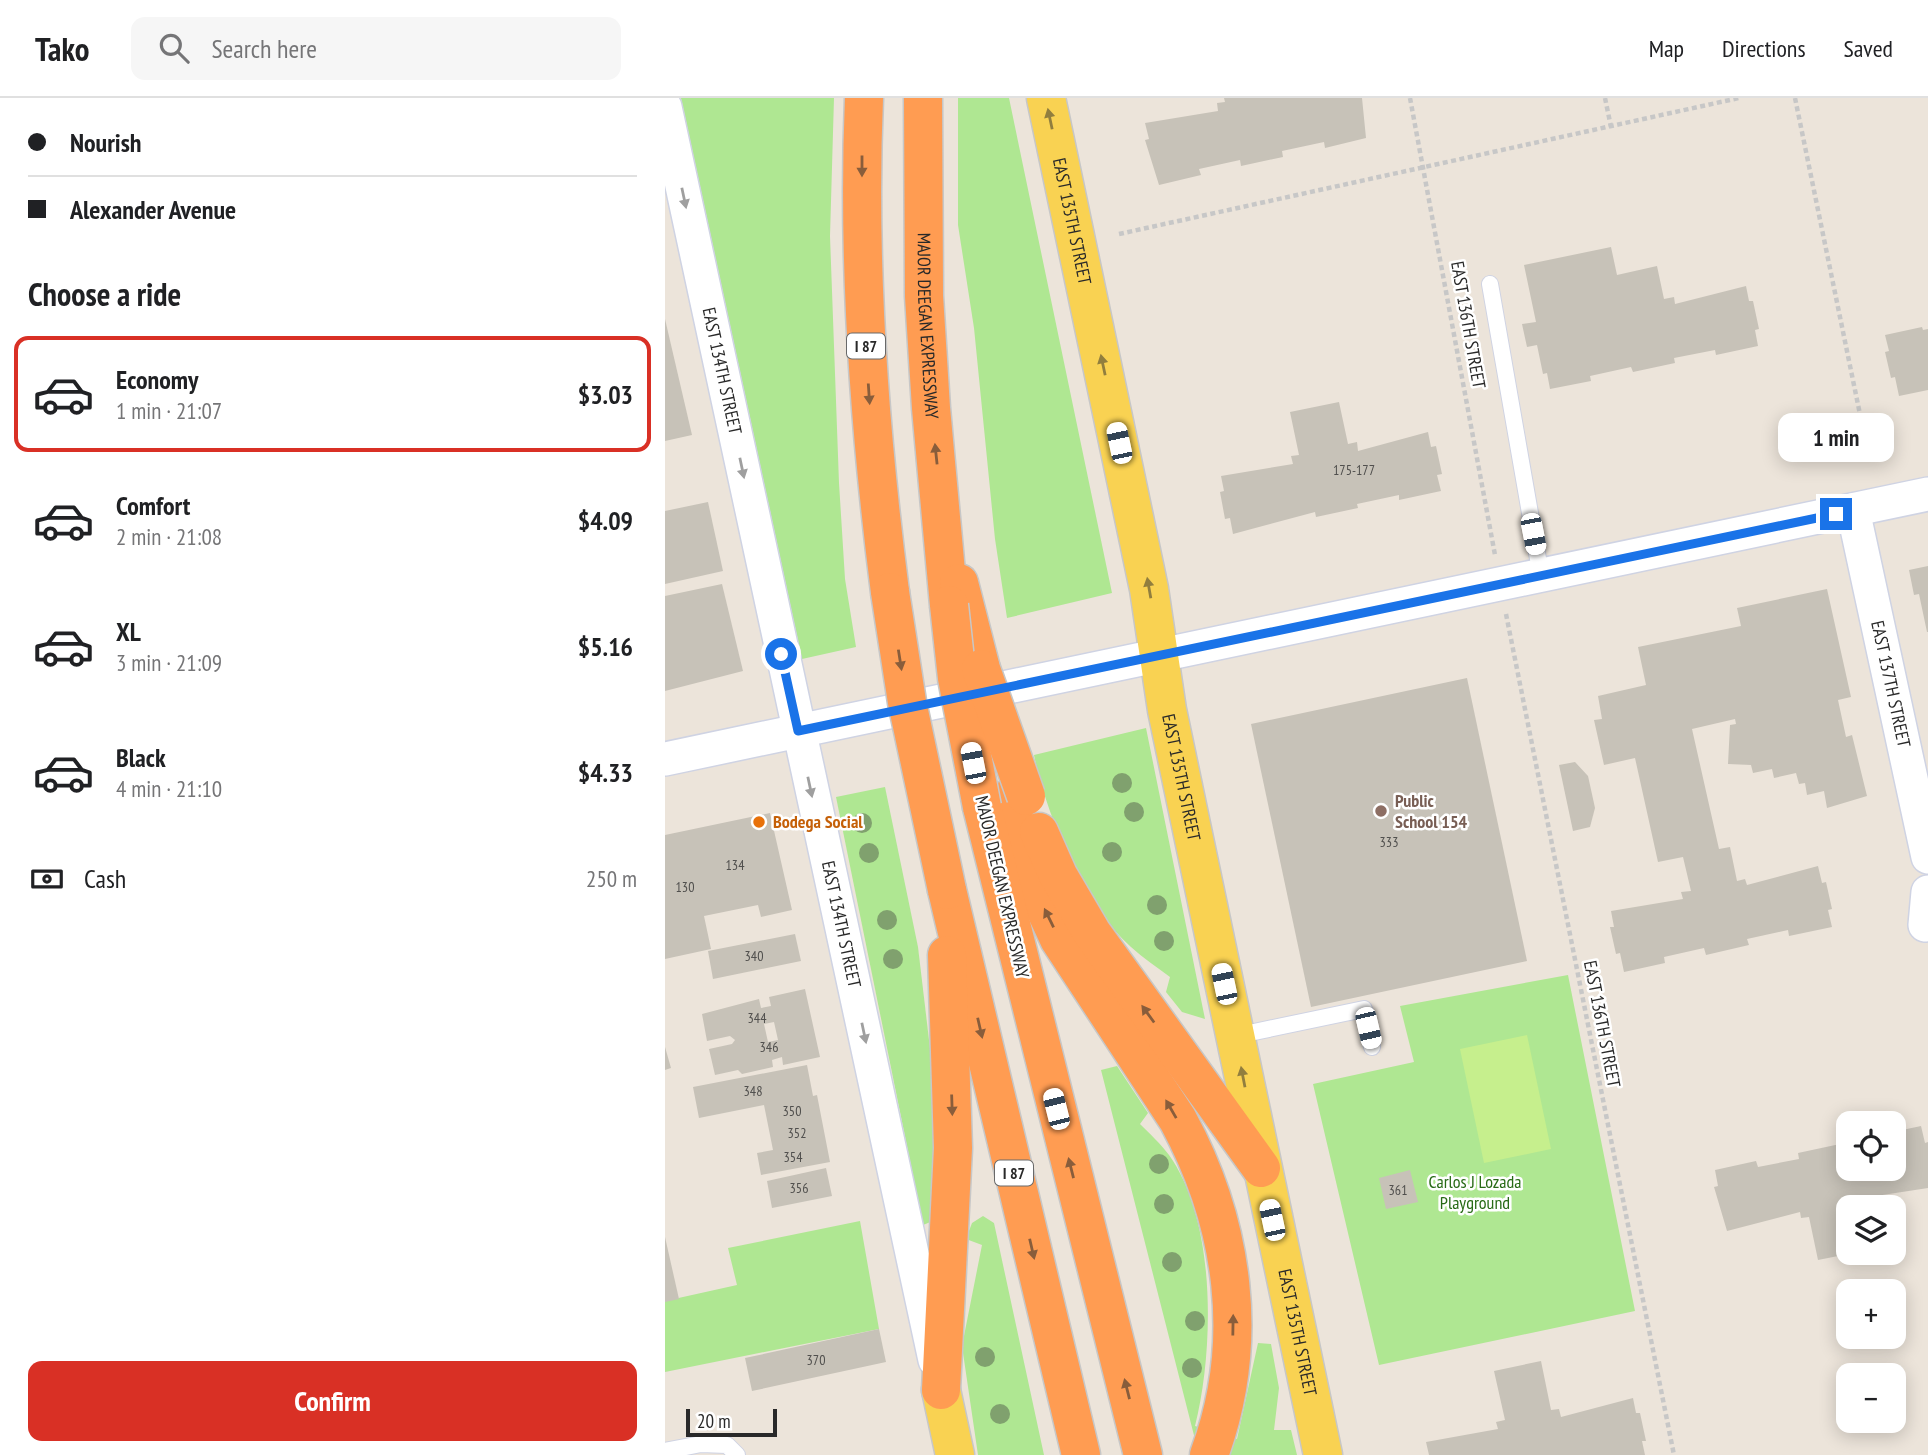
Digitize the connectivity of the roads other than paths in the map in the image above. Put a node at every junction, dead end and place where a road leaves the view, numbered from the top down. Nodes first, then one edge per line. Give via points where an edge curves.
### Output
1 (864, 98) edge
2 (923, 98) edge
3 (1046, 98) edge
4 (665, 107) edge
5 (1490, 284) dead end
6 (1928, 494) edge
7 (1853, 510) junction
8 (1541, 576) junction
9 (956, 603) junction
10 (1159, 656) junction
11 (798, 731) junction
12 (665, 759) edge
13 (1005, 801) junction
14 (1928, 858) edge
15 (947, 890) junction
16 (1928, 892) edge
17 (1925, 925) dead end
18 (1235, 1036) junction
19 (1372, 1047) dead end
20 (1261, 1168) junction
21 (941, 1390) junction
22 (665, 1451) edge
23 (737, 1455) edge
24 (955, 1455) edge
25 (1081, 1455) edge
26 (1143, 1455) edge
27 (1209, 1455) edge
28 (1323, 1455) edge

1 -> 15 highway, I 87, bridge via 862,207 876,482 907,702
9 -> 2 highway, MAJOR DEEGAN EXPRESSWAY via 931,408 924,296
10 -> 3 main road, EAST 135TH STREET
4 -> 11 street, EAST 134TH STREET
5 - 8 lane
6 - 7 street
7 - 8 street
7 - 14 street, EAST 137TH STREET
8 - 10 street
9 - 13 highway, bridge via 981,669
9 - 13 highway, MAJOR DEEGAN EXPRESSWAY, bridge via 957,678
10 - 11 street
10 - 18 main road, EAST 135TH STREET
11 - 12 street
11 -> 21 street, EAST 134TH STREET
20 -> 13 highway via 1092,933 1058,875
26 -> 13 highway, MAJOR DEEGAN EXPRESSWAY
27 -> 13 highway via 1226,1393 1233,1340 1228,1252 1209,1184 1157,1085 1059,939 1031,879
15 -> 21 highway via 947,1032 953,1123
15 -> 25 highway, I 87
16 - 17 street
18 - 19 lane via 1364,1009
20 -> 18 main road, EAST 135TH STREET
20 - 28 main road, EAST 135TH STREET
21 - 24 main road, EAST 134TH STREET
22 - 23 lane via 714,1444 727,1445

